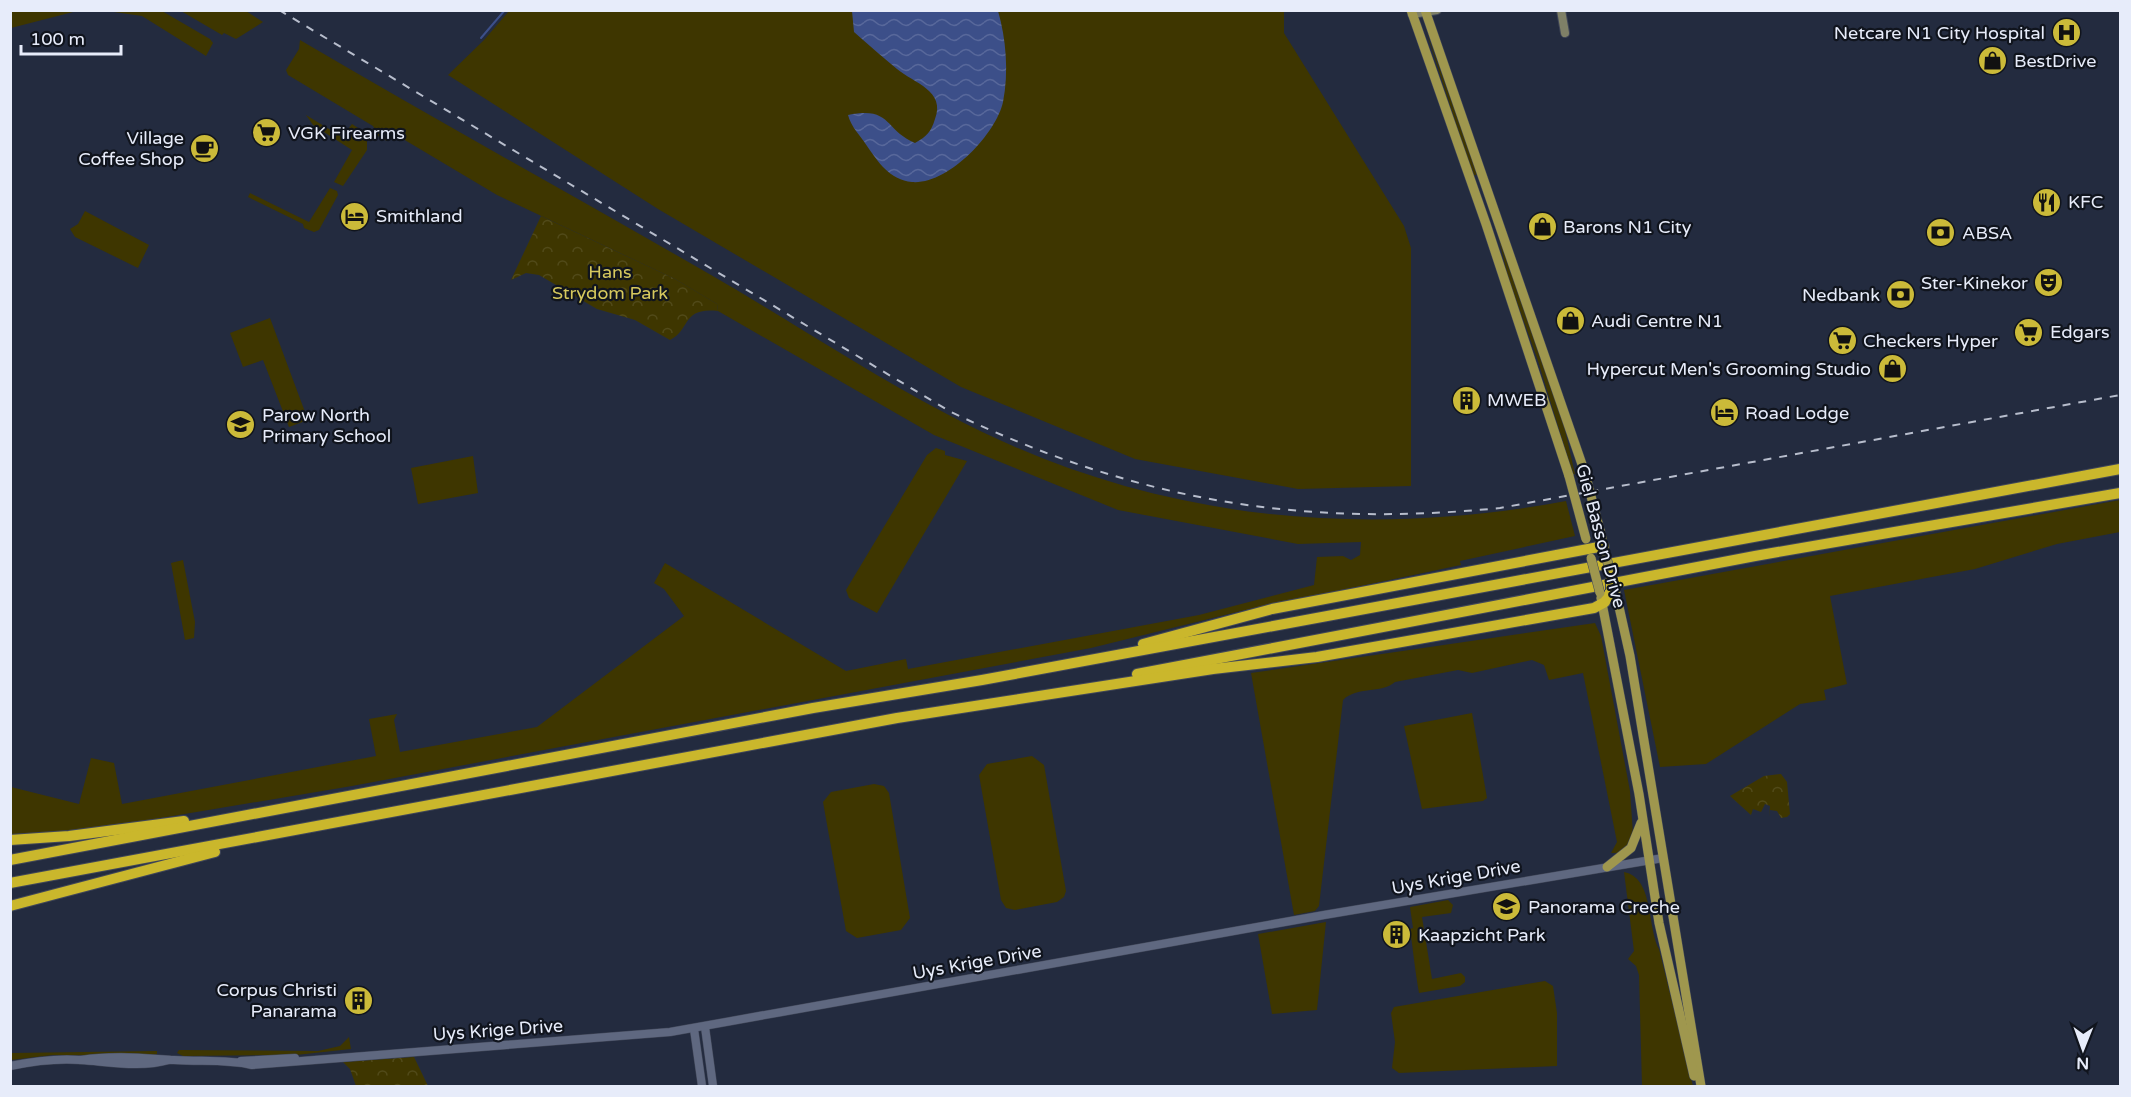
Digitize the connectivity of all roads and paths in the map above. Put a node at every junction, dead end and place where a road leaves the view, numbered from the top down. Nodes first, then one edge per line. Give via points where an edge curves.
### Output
1 (1437, 10) edge
2 (1561, 10) edge
3 (1412, 12) edge
4 (1426, 12) edge
5 (1565, 33) dead end
6 (2121, 469) edge
7 (2121, 494) edge
8 (1604, 546) junction
9 (1589, 548) junction
10 (1611, 576) joint
11 (1607, 594) junction
12 (1088, 660) junction
13 (933, 712) junction
14 (303, 805) junction
15 (1642, 818) junction
16 (297, 830) junction
17 (13, 840) edge
18 (1663, 858) junction
19 (10, 860) edge
20 (1649, 861) junction
21 (1607, 867) junction
22 (10, 883) edge
23 (10, 906) edge
24 (705, 1027) junction
25 (694, 1029) junction
26 (10, 1066) edge
27 (702, 1086) edge
28 (713, 1086) edge
29 (1699, 1086) edge

1 - 4 main road
2 - 5 main road
3 - 4 main road
3 - 9 main road, Giel Basson Drive, bridge via 1486,224
4 - 8 main road, Giel Basson Drive, bridge via 1585,473
6 - 12 highway
7 - 13 highway via 1755,556
8 - 9 highway
8 - 10 main road, Giel Basson Drive, bridge
9 - 11 main road, Giel Basson Drive, bridge
9 - 12 highway via 1272,609
10 - 11 highway, bridge
11 - 13 highway via 1594,608 1317,657
11 - 15 main road, Giel Basson Drive
11 - 18 main road, Giel Basson Drive via 1630,656
12 - 14 highway
13 - 16 highway
14 - 17 highway
14 - 19 highway
15 - 20 main road, Giel Basson Drive
15 - 21 main road via 1633,846
16 - 22 highway
16 - 23 highway
18 - 20 street, Uys Krige Drive
18 - 29 main road, Giel Basson Drive
20 - 21 street, Uys Krige Drive
20 - 29 main road, Giel Basson Drive via 1659,923
21 - 24 street, Uys Krige Drive
24 - 25 street, Uys Krige Drive
24 - 28 street
25 - 26 street, Uys Krige Drive via 307,1060 283,1057 240,1062 102,1056
25 - 27 street

